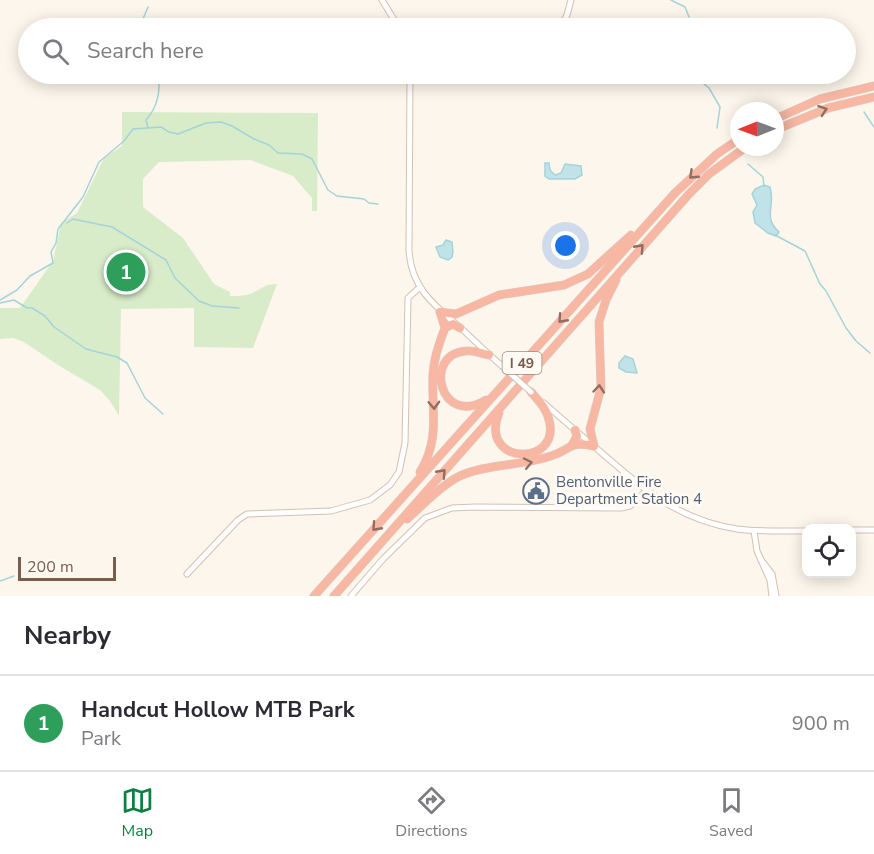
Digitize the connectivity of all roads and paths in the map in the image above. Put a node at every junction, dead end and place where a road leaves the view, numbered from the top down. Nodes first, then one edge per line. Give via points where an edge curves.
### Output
1 (382, 0) edge
2 (571, 0) edge
3 (393, 18) edge
4 (565, 18) edge
5 (410, 84) edge
6 (874, 86) edge
7 (874, 97) edge
8 (784, 115) edge
9 (784, 126) edge
10 (730, 146) edge
11 (733, 156) edge
12 (643, 229) junction
13 (617, 273) junction
14 (420, 287) junction
15 (440, 312) junction
16 (445, 328) junction
17 (460, 328) junction
18 (489, 355) junction
19 (531, 392) junction
20 (492, 396) junction
21 (504, 404) junction
22 (575, 430) junction
23 (591, 444) junction
24 (572, 445) junction
25 (646, 491) junction
26 (398, 503) junction
27 (856, 530) edge
28 (874, 530) edge
29 (754, 531) junction
30 (802, 531) edge
31 (387, 535) junction
32 (187, 574) dead end
33 (314, 596) edge
34 (334, 596) edge
35 (351, 596) edge
36 (774, 596) edge

1 - 3 street
2 - 4 street
5 - 14 street via 409,254
6 - 8 highway via 820,99
9 -> 7 highway via 828,108
10 -> 12 highway, I 49 via 693,176
13 -> 11 highway, I 49 via 689,194
12 - 15 highway via 588,274 564,285 499,295 456,314
12 -> 20 highway, I 49
13 - 21 highway, I 49
23 -> 13 highway via 590,429 601,388 599,322
14 - 15 street
14 - 32 street via 408,298 405,443 399,472 390,485 370,500 331,511 248,514
15 - 16 highway
15 - 17 street
16 - 17 highway via 453,324
16 -> 26 highway via 434,363 435,429 430,452
17 - 18 street
18 - 19 street, bridge
18 - 20 highway via 468,351 455,354 442,368 440,382 445,395 459,405 476,405
19 - 21 highway via 547,413 550,425 548,440 535,452 513,453 500,443 495,426
19 - 22 street
20 - 26 highway, I 49
31 -> 21 highway, I 49
22 - 23 street
22 - 24 highway via 577,436
23 - 24 highway
23 - 25 street
31 -> 24 highway via 457,477 476,470 538,461
25 - 29 street via 690,516
25 - 35 street via 630,506 621,508 475,507 441,511 415,527
26 -> 33 highway, I 49
27 - 28 street
29 - 30 street
29 - 36 street via 760,559 772,574
31 - 34 highway, I 49

